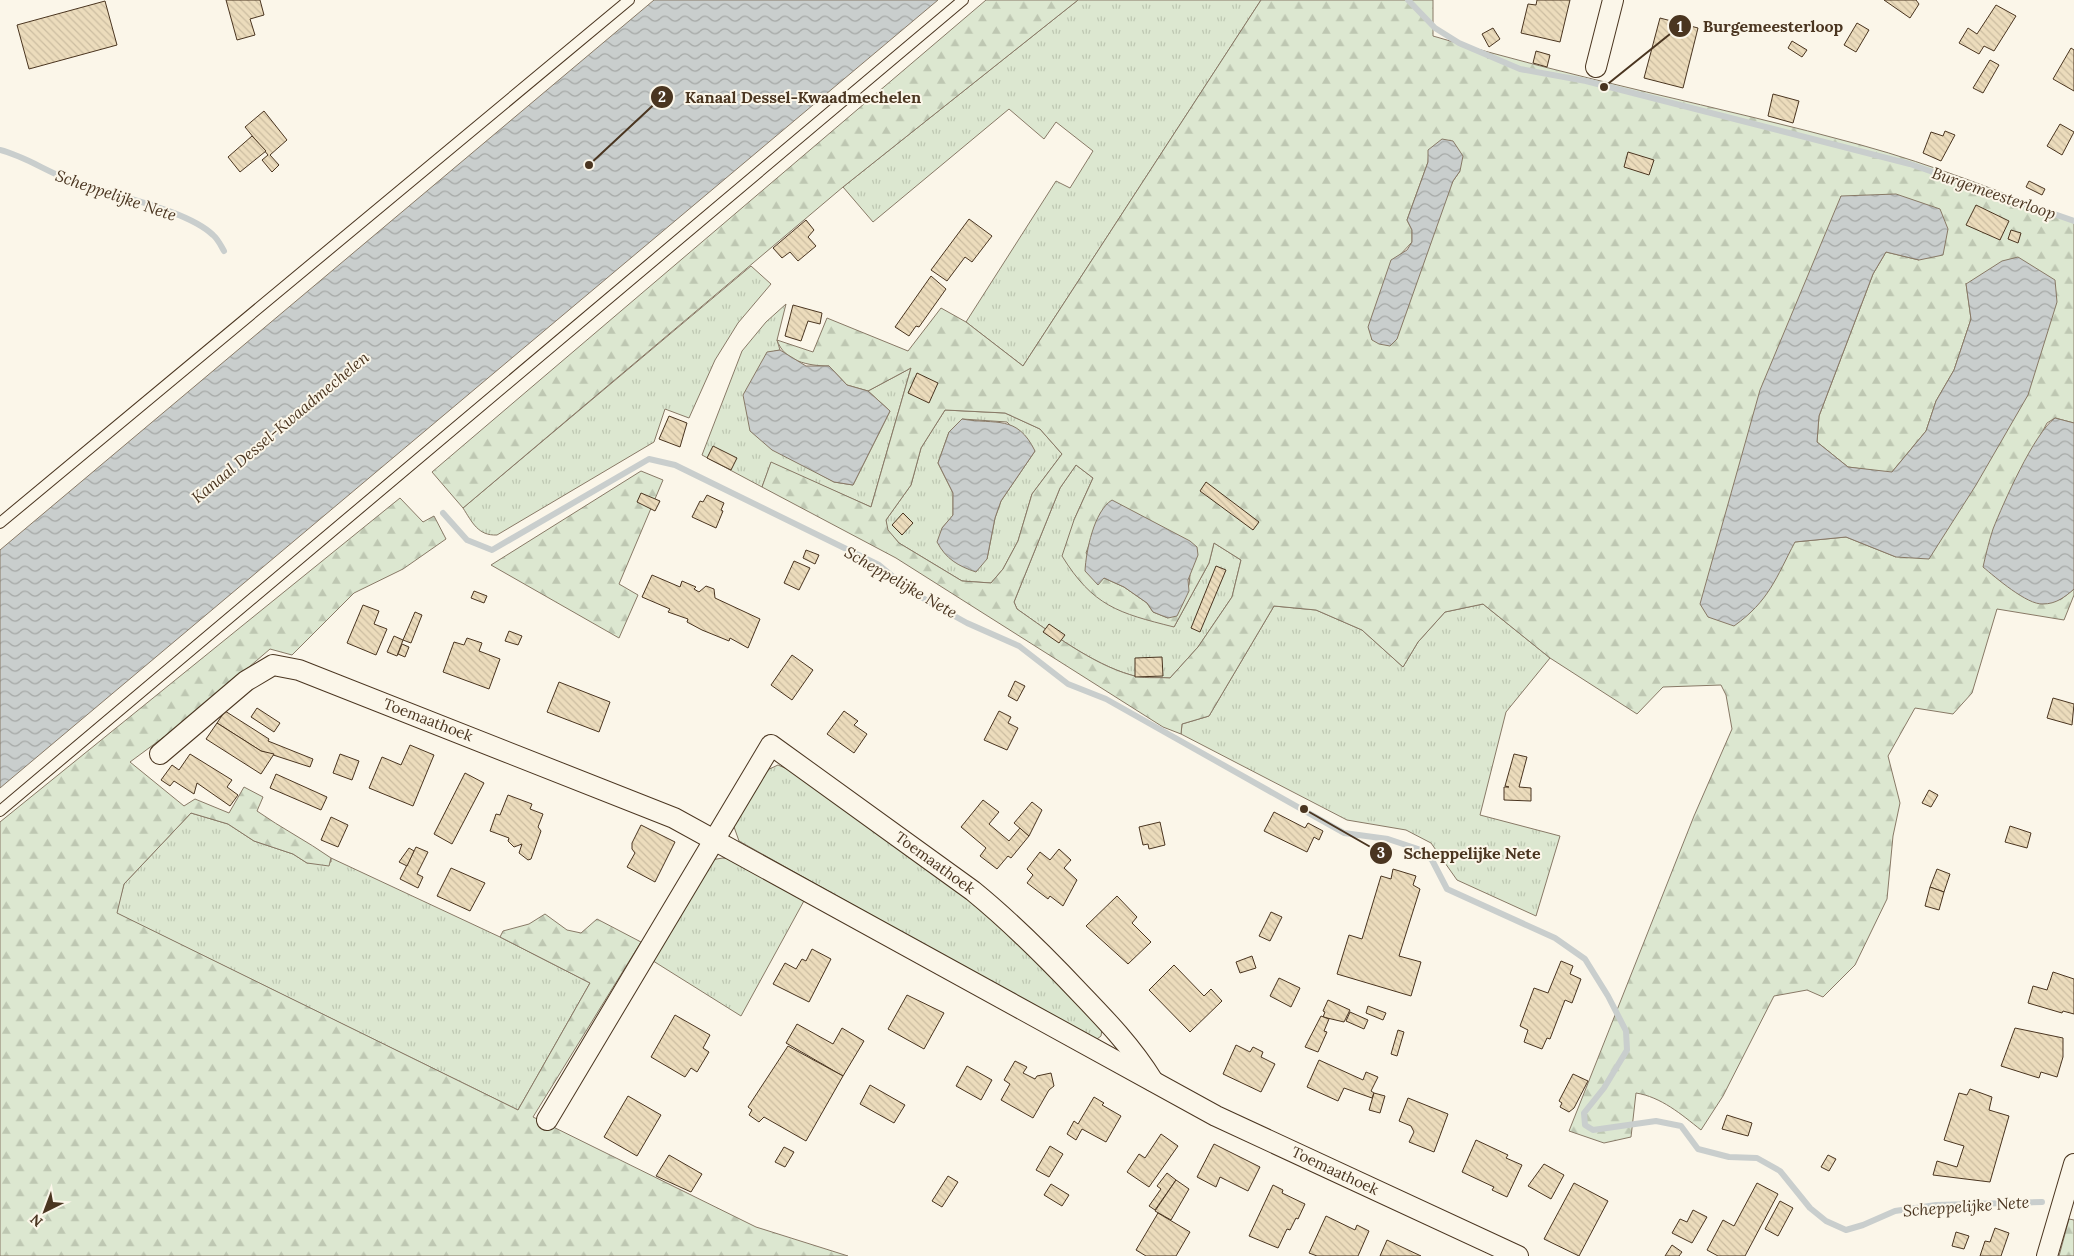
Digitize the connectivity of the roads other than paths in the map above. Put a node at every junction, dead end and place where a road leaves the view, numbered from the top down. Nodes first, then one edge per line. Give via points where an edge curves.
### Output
1 (629, 0) edge
2 (963, 0) edge
3 (1613, 0) edge
4 (1596, 67) dead end
5 (0, 523) edge
6 (160, 754) dead end
7 (0, 810) edge
8 (714, 839) junction
9 (1154, 1083) junction
10 (547, 1120) dead end
11 (2074, 1164) edge
12 (1518, 1256) edge
13 (2046, 1256) edge

1 - 5 lane
2 - 7 lane
3 - 4 street
6 - 8 street, Toemaathoek via 246,681 273,665 299,670 576,778 674,818
8 - 9 street, Toemaathoek
8 - 9 street, Toemaathoek via 771,745 1005,916 1106,1020 1138,1056
8 - 10 street, Toemaathoek
9 - 12 street, Toemaathoek via 1216,1116
11 - 13 street

